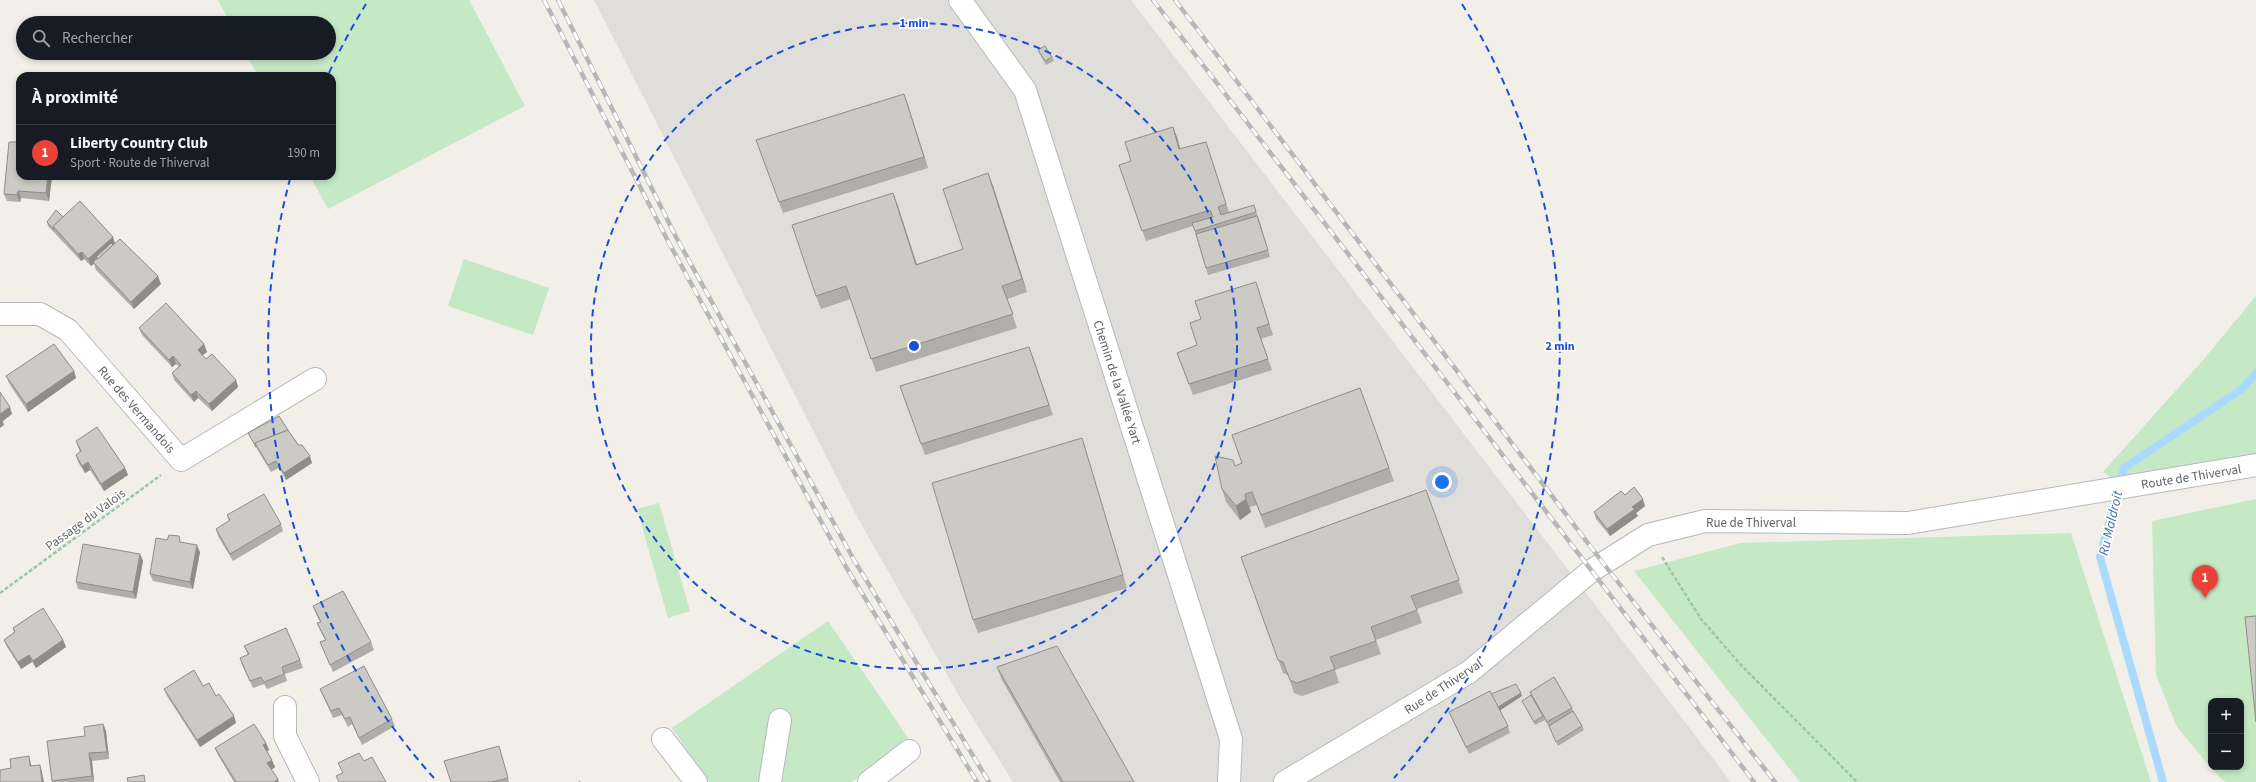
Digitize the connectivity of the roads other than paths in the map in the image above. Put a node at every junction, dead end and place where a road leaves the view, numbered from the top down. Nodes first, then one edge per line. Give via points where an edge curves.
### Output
1 (960, 0) edge
2 (0, 314) edge
3 (315, 379) dead end
4 (2256, 465) edge
5 (2125, 487) joint
6 (285, 707) dead end
7 (780, 720) dead end
8 (663, 739) dead end
9 (909, 751) dead end
10 (308, 782) edge
11 (696, 782) edge
12 (770, 782) edge
13 (869, 782) edge
14 (1229, 782) edge
15 (1285, 782) edge

1 - 14 street, Chemin de la Vallée Yart via 1025,90 1231,739
2 - 3 street, Rue des Vermandois via 40,314 68,330 181,460
4 - 5 street, Route de Thiverval
5 - 15 street, Rue de Thiverval via 1908,523 1704,521 1648,535 1591,571 1469,672
6 - 10 street via 285,736
7 - 12 street
8 - 11 street
9 - 13 street

